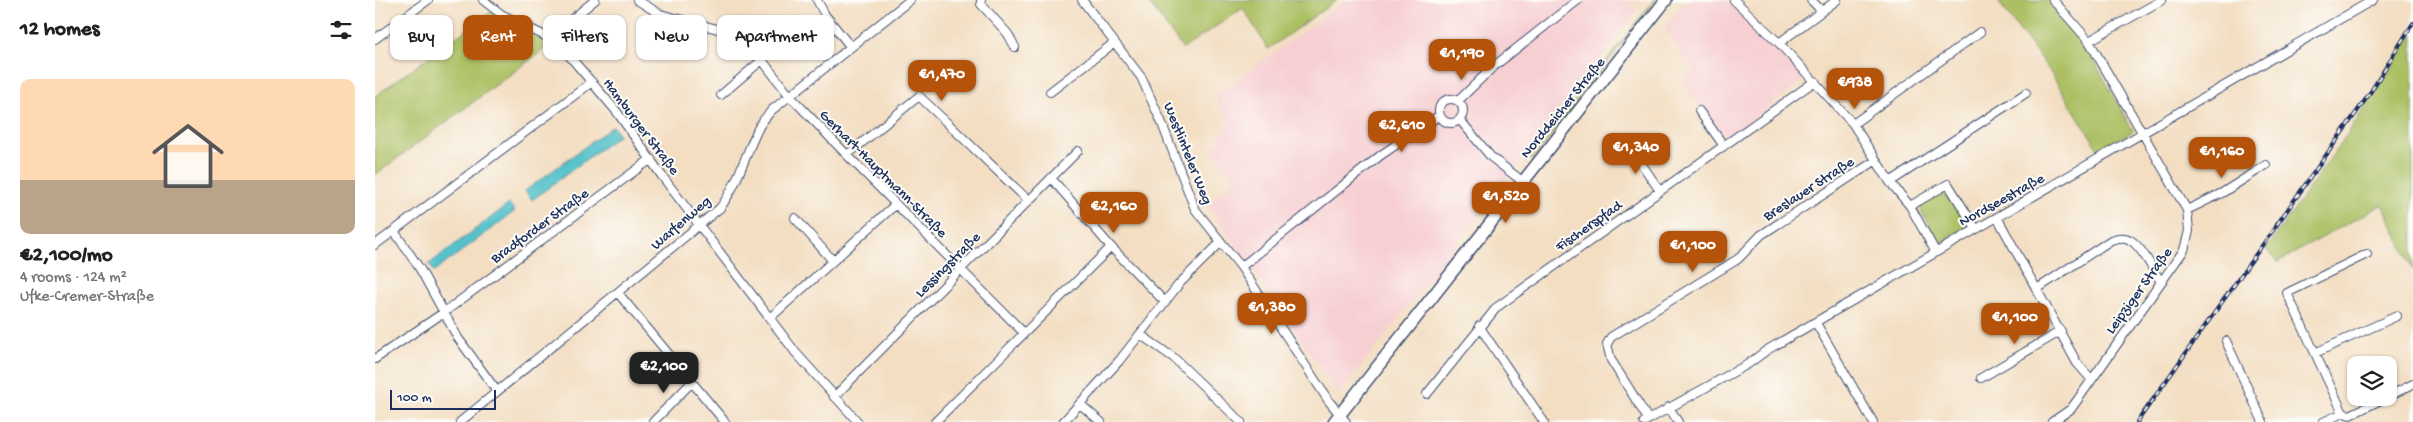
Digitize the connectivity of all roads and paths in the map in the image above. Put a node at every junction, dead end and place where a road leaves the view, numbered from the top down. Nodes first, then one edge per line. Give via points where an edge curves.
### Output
1 (429, 0) edge
2 (483, 0) edge
3 (595, 0) edge
4 (637, 0) edge
5 (817, 0) edge
6 (910, 0) edge
7 (981, 0) edge
8 (1082, 0) edge
9 (1578, 0) edge
10 (1665, 0) edge
11 (1735, 0) edge
12 (1811, 0) edge
13 (1837, 0) edge
14 (2053, 0) edge
15 (2162, 0) edge
16 (2373, 0) edge
17 (1822, 11) junction
18 (577, 15) edge
19 (717, 29) edge
20 (1980, 32) dead end
21 (543, 35) edge
22 (375, 39) edge
23 (2089, 41) junction
24 (1114, 43) junction
25 (1779, 43) junction
26 (850, 46) junction
27 (1015, 47) dead end
28 (573, 60) edge
29 (762, 60) joint
30 (1815, 81) junction
31 (592, 82) junction
32 (1050, 92) dead end
33 (2026, 93) dead end
34 (721, 95) dead end
35 (789, 95) junction
36 (1458, 101) junction
37 (1699, 111) dead end
38 (1440, 115) junction
39 (1460, 120) junction
40 (1853, 124) junction
41 (2143, 134) junction
42 (1724, 146) junction
43 (1630, 147) dead end
44 (1078, 151) dead end
45 (847, 155) junction
46 (651, 159) junction
47 (1875, 161) junction
48 (2266, 164) dead end
49 (1051, 178) junction
50 (1521, 181) junction
51 (1890, 182) junction
52 (1660, 191) junction
53 (1029, 201) junction
54 (896, 204) junction
55 (1910, 206) junction
56 (2187, 210) junction
57 (1997, 217) junction
58 (795, 218) dead end
59 (699, 226) junction
60 (1976, 229) junction
61 (395, 230) junction
62 (1221, 243) junction
63 (375, 245) edge
64 (1111, 247) junction
65 (1935, 251) junction
66 (2367, 254) dead end
67 (833, 261) junction
68 (1241, 268) junction
69 (961, 270) junction
70 (2161, 282) junction
71 (2037, 289) junction
72 (618, 293) junction
73 (1165, 302) junction
74 (443, 313) junction
75 (2397, 316) dead end
76 (771, 318) junction
77 (1816, 323) junction
78 (1479, 326) junction
79 (2061, 330) junction
80 (1024, 333) junction
81 (1141, 335) junction
82 (2226, 341) dead end
83 (2315, 353) junction
84 (375, 359) edge
85 (1981, 378) dead end
86 (2091, 379) junction
87 (691, 383) junction
88 (2413, 384) edge
89 (496, 390) junction
90 (2397, 392) edge
91 (1427, 394) dead end
92 (834, 397) junction
93 (1080, 404) junction
94 (1669, 406) junction
95 (2369, 406) edge
96 (2343, 413) junction
97 (1340, 419) edge
98 (1646, 421) edge
99 (460, 422) edge
100 (653, 422) edge
101 (725, 422) edge
102 (858, 422) edge
103 (935, 422) edge
104 (1063, 422) edge
105 (1101, 422) edge
106 (1241, 422) edge
107 (1544, 422) edge
108 (1678, 422) edge
109 (1873, 422) edge
110 (2052, 422) edge
111 (2263, 422) edge
112 (2323, 422) edge

1 - 22 street
2 - 21 street, Hamburger Straße via 501,14
3 - 18 street
4 - 19 street, Gerhart-Hauptmann-Straße via 660,14
5 - 26 street
6 - 26 street, Warfenweg
7 - 27 street
8 - 24 street, Westlinteler Weg
9 - 36 street via 1493,67
10 - 50 main road, Norddeicher Straße
11 - 25 street
12 - 17 street
13 - 17 street
14 - 23 street, Leipziger Straße
15 - 23 street
16 - 41 street, Nordseestraße
17 - 25 street
20 - 40 street
23 - 41 street, Leipziger Straße
24 - 32 street
24 - 62 street, Westlinteler Weg via 1141,78 1195,209
25 - 30 street
26 - 35 street, Warfenweg
28 - 31 street, Hamburger Straße
29 - 34 street
29 - 35 street, Gerhart-Hauptmann-Straße
30 - 40 street
30 - 42 street, Fischerspfad
31 - 46 street, Hamburger Straße
31 - 61 street
33 - 51 street
35 - 45 street, Gerhart-Hauptmann-Straße
35 - 59 street, Warfenweg via 758,128 720,208
36 - 38 street via 1444,102
36 - 39 street via 1463,111
37 - 42 street
38 - 39 street via 1448,123
38 - 68 street via 1381,154
39 - 50 street via 1491,157
40 - 47 street
41 - 56 street, Leipziger Straße
41 - 57 street, Nordseestraße
42 - 52 street, Fischerspfad
43 - 52 street
44 - 49 street, Lessingstraße
45 - 53 street via 919,96
45 - 54 street, Gerhart-Hauptmann-Straße
46 - 59 street, Hamburger Straße
46 - 74 street, Bradforder Straße
47 - 51 street
47 - 98 street, Breslauer Straße via 1761,235 1738,258 1611,337 1607,344 1611,360
48 - 56 street via 2223,193
49 - 53 street, Lessingstraße
49 - 64 street
50 - 97 main road, Norddeicher Straße
51 - 55 street
52 - 78 street, Fischerspfad via 1497,307
53 - 69 street, Lessingstraße
54 - 67 street
54 - 69 street, Gerhart-Hauptmann-Straße
55 - 60 street via 1948,184
55 - 65 street
56 - 70 street, Leipziger Straße via 2189,231 2184,250
57 - 60 street, Nordseestraße
57 - 71 street
58 - 67 street
59 - 72 street, Warfenweg
59 - 76 street, Hamburger Straße
60 - 65 street, Nordseestraße
61 - 63 street
61 - 74 street
62 - 68 street, Westlinteler Weg
62 - 73 street
64 - 73 street
64 - 80 street
65 - 77 street, Nordseestraße
66 - 83 street via 2287,293
67 - 76 street
68 - 97 street, Westlinteler Weg
69 - 80 street, Gerhart-Hauptmann-Straße
69 - 92 street, Lessingstraße
70 - 71 street via 2130,239 2120,238 2111,240
70 - 86 street, Leipziger Straße
71 - 79 street
72 - 87 street
72 - 89 street, Warfenweg
73 - 81 street
74 - 84 street, Bradforder Straße
74 - 89 street
75 - 83 street
76 - 92 street, Hamburger Straße
77 - 94 street, Nordseestraße
77 - 109 street
78 - 91 street, Fischerspfad
78 - 107 street
79 - 85 street
79 - 86 street via 2077,363
80 - 103 street
81 - 93 street
81 - 106 street via 1174,358
82 - 111 street
83 - 96 street
86 - 110 street, Leipziger Straße via 2071,409
87 - 100 street
87 - 101 street
88 - 90 street
89 - 99 street, Warfenweg
92 - 102 street, Hamburger Straße
93 - 104 street
93 - 105 street
94 - 98 street, Nordseestraße
94 - 108 street
95 - 96 street via 2350,415
96 - 112 street

